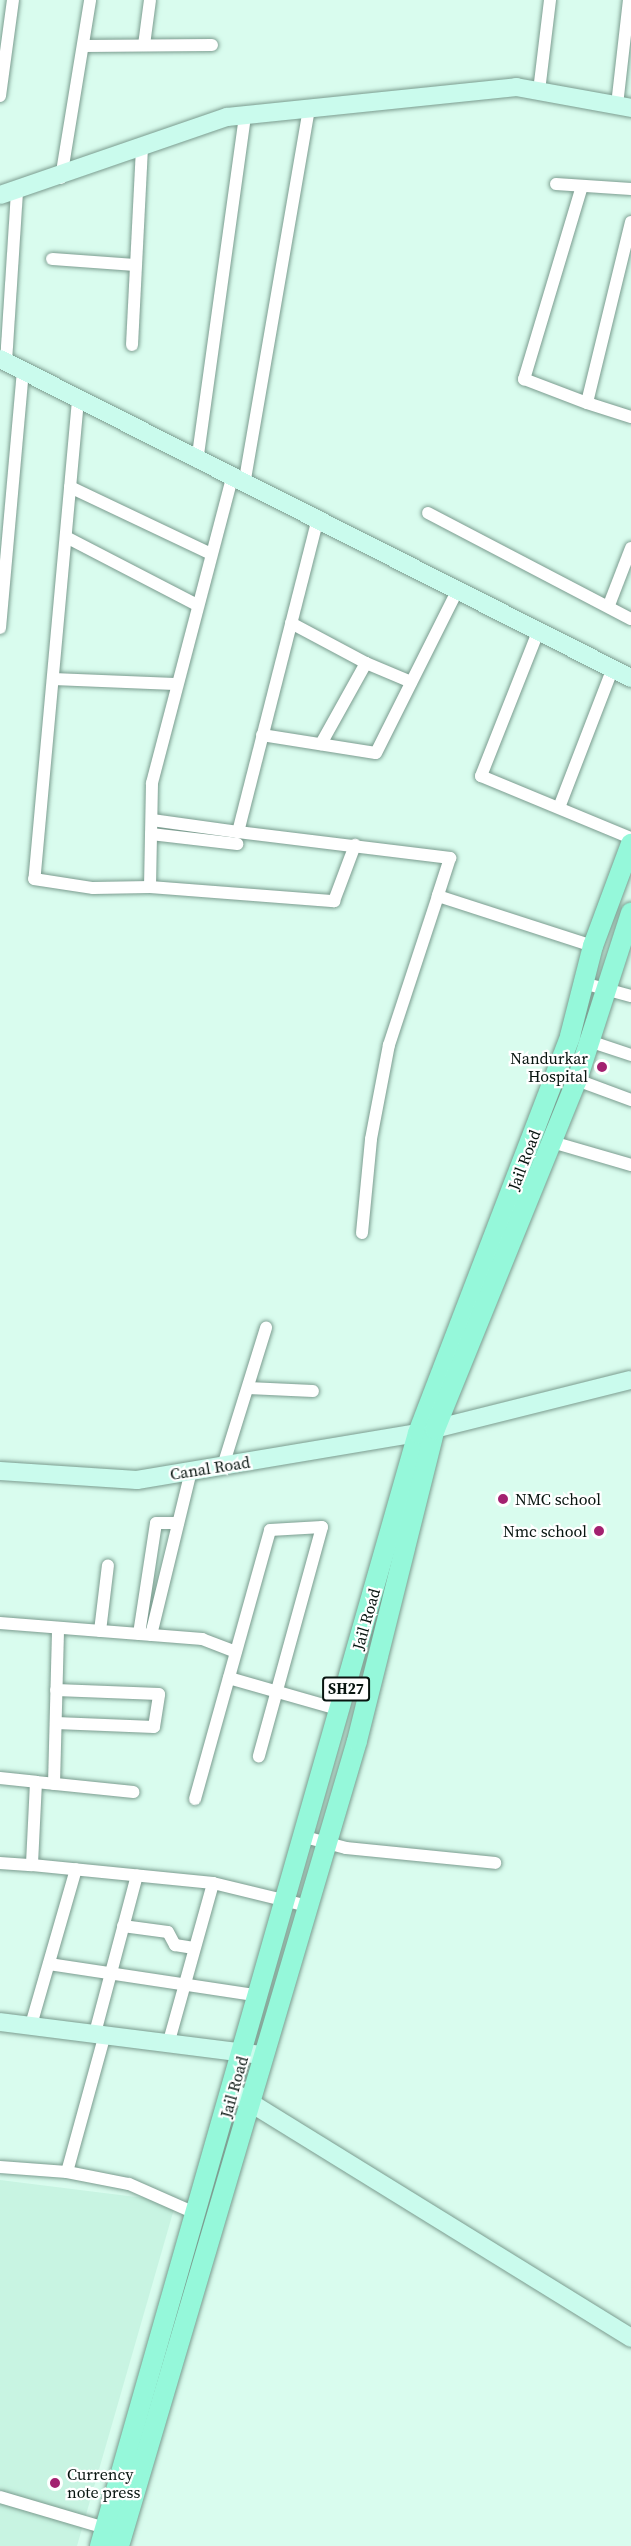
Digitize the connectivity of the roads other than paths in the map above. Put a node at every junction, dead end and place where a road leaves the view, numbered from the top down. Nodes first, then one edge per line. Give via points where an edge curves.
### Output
1 (13, 0) edge
2 (90, 0) edge
3 (150, 0) edge
4 (550, 0) edge
5 (629, 0) edge
6 (144, 45) junction
7 (212, 45) dead end
8 (83, 46) junction
9 (538, 91) junction
10 (0, 96) edge
11 (624, 106) edge
12 (309, 109) junction
13 (245, 115) junction
14 (142, 148) junction
15 (61, 178) junction
16 (556, 184) dead end
17 (582, 186) junction
18 (631, 189) edge
19 (8, 192) edge
20 (631, 222) edge
21 (52, 259) dead end
22 (136, 265) junction
23 (132, 345) dead end
24 (3, 360) edge
25 (23, 370) junction
26 (78, 400) junction
27 (587, 403) junction
28 (631, 417) edge
29 (197, 462) junction
30 (238, 482) junction
31 (70, 487) junction
32 (428, 513) dead end
33 (317, 522) junction
34 (66, 537) junction
35 (631, 548) edge
36 (212, 554) junction
37 (457, 591) junction
38 (197, 605) junction
39 (609, 605) junction
40 (631, 619) edge
41 (291, 623) junction
42 (0, 628) edge
43 (538, 632) junction
44 (366, 663) junction
45 (613, 668) junction
46 (631, 678) edge
47 (53, 679) junction
48 (411, 682) junction
49 (175, 684) junction
50 (262, 735) junction
51 (321, 744) junction
52 (560, 805) junction
53 (152, 820) junction
54 (151, 834) junction
55 (237, 838) junction
56 (631, 838) edge
57 (631, 844) edge
58 (355, 845) junction
59 (150, 887) junction
60 (438, 896) junction
61 (631, 913) edge
62 (593, 946) junction
63 (583, 983) junction
64 (605, 989) junction
65 (631, 996) edge
66 (589, 1041) junction
67 (631, 1055) edge
68 (577, 1080) junction
69 (631, 1100) edge
70 (552, 1142) junction
71 (631, 1165) edge
72 (362, 1233) dead end
73 (266, 1328) dead end
74 (631, 1380) edge
75 (248, 1388) junction
76 (313, 1391) dead end
77 (426, 1431) junction
78 (223, 1466) junction
79 (0, 1471) edge
80 (191, 1471) junction
81 (178, 1523) junction
82 (108, 1565) dead end
83 (0, 1623) edge
84 (58, 1628) junction
85 (100, 1631) junction
86 (145, 1634) junction
87 (236, 1652) junction
88 (229, 1678) junction
89 (56, 1690) junction
90 (276, 1692) junction
91 (341, 1710) junction
92 (56, 1723) junction
93 (259, 1756) dead end
94 (0, 1778) edge
95 (36, 1782) junction
96 (54, 1784) junction
97 (133, 1792) dead end
98 (195, 1799) dead end
99 (305, 1837) junction
100 (328, 1843) junction
101 (0, 1863) edge
102 (495, 1863) dead end
103 (32, 1865) junction
104 (76, 1869) junction
105 (137, 1875) junction
106 (213, 1883) junction
107 (288, 1901) junction
108 (308, 1906) junction
109 (123, 1926) junction
110 (194, 1948) junction
111 (49, 1964) junction
112 (111, 1974) junction
113 (184, 1985) junction
114 (261, 1996) junction
115 (0, 2022) edge
116 (31, 2025) junction
117 (100, 2033) junction
118 (169, 2041) junction
119 (254, 2053) junction
120 (240, 2097) junction
121 (0, 2167) edge
122 (67, 2172) junction
123 (197, 2214) junction
124 (166, 2320) junction
125 (184, 2328) junction
126 (631, 2338) edge
127 (0, 2497) edge
128 (102, 2537) edge
129 (119, 2546) edge

1 - 10 street
2 - 8 street
3 - 6 street
4 - 9 street
5 - 11 street
6 - 7 street
6 - 8 street
8 - 15 street
9 - 11 street
9 - 12 street via 516,87
12 - 13 street
12 - 30 street
13 - 14 street
13 - 29 street
14 - 15 street
14 - 22 street
15 - 19 street
16 - 17 street
17 - 18 street
17 - 27 street via 524,379
19 - 24 street
20 - 27 street
21 - 22 street
22 - 23 street
24 - 25 street
25 - 26 street
25 - 42 street
26 - 29 street
26 - 31 street
27 - 28 street
29 - 30 street
30 - 33 street
30 - 36 street
31 - 34 street
31 - 36 street
32 - 39 street
33 - 37 street
33 - 41 street
34 - 38 street
34 - 47 street
35 - 39 street
36 - 38 street
37 - 43 street
37 - 48 street
38 - 49 street
39 - 40 street
41 - 44 street
41 - 50 street
43 - 45 street
43 - 52 street via 482,776
44 - 48 street
44 - 51 street
45 - 46 street
45 - 52 street
47 - 49 street
47 - 59 street via 34,879 93,888
48 - 51 street via 376,753
49 - 53 street via 152,783
50 - 51 street
50 - 55 street
52 - 56 street
53 - 54 street
53 - 55 street
54 - 55 street
54 - 59 street
55 - 58 street
57 - 62 main road, Jail Road / SH27
58 - 59 street via 334,901
58 - 60 street via 450,858
60 - 62 street
60 - 72 street via 389,1045
61 - 64 main road
62 - 63 main road, Jail Road / SH27
63 - 64 street
63 - 77 main road, Jail Road / SH27 via 539,1122
64 - 65 street
64 - 66 main road
66 - 67 street
66 - 68 main road
68 - 69 street
68 - 70 main road
70 - 71 street
70 - 77 main road
73 - 75 street
74 - 77 street, Canal Road
75 - 76 street
75 - 78 street
77 - 78 street, Canal Road
77 - 91 main road, Jail Road / SH27
77 - 100 main road
78 - 80 street, Canal Road
79 - 80 street, Canal Road via 137,1480
80 - 81 street
81 - 86 street
81 - 86 street via 156,1523
82 - 85 street
83 - 84 street
84 - 85 street
84 - 89 street
85 - 86 street
86 - 87 street via 202,1638
87 - 88 street
87 - 90 street via 270,1530 322,1527
88 - 90 street
88 - 98 street
89 - 92 street
89 - 92 street via 159,1694 154,1727
90 - 91 street
90 - 93 street
91 - 99 main road, Jail Road / SH27
92 - 96 street
94 - 95 street
95 - 96 street
95 - 103 street
96 - 97 street
99 - 100 street
99 - 107 main road, Jail Road / SH27
100 - 102 street
100 - 108 main road
101 - 103 street
103 - 104 street
104 - 105 street
104 - 111 street
105 - 106 street
105 - 109 street
106 - 107 street
106 - 110 street
107 - 108 street
107 - 114 main road, Jail Road / SH27
108 - 119 main road
109 - 110 street via 168,1932 175,1945
109 - 112 street
110 - 113 street
111 - 112 street
111 - 116 street
112 - 113 street
112 - 117 street
113 - 114 street
113 - 118 street
114 - 119 main road, Jail Road / SH27
115 - 116 street
116 - 117 street
117 - 118 street
117 - 122 street
118 - 119 street
119 - 120 main road, Jail Road / SH27
120 - 123 main road, Jail Road / SH27
120 - 125 main road
120 - 126 street
121 - 122 street
122 - 123 street via 129,2184
123 - 124 main road, Jail Road / SH27
124 - 125 main road
124 - 128 main road, Jail Road / SH27
125 - 129 main road
127 - 128 street

